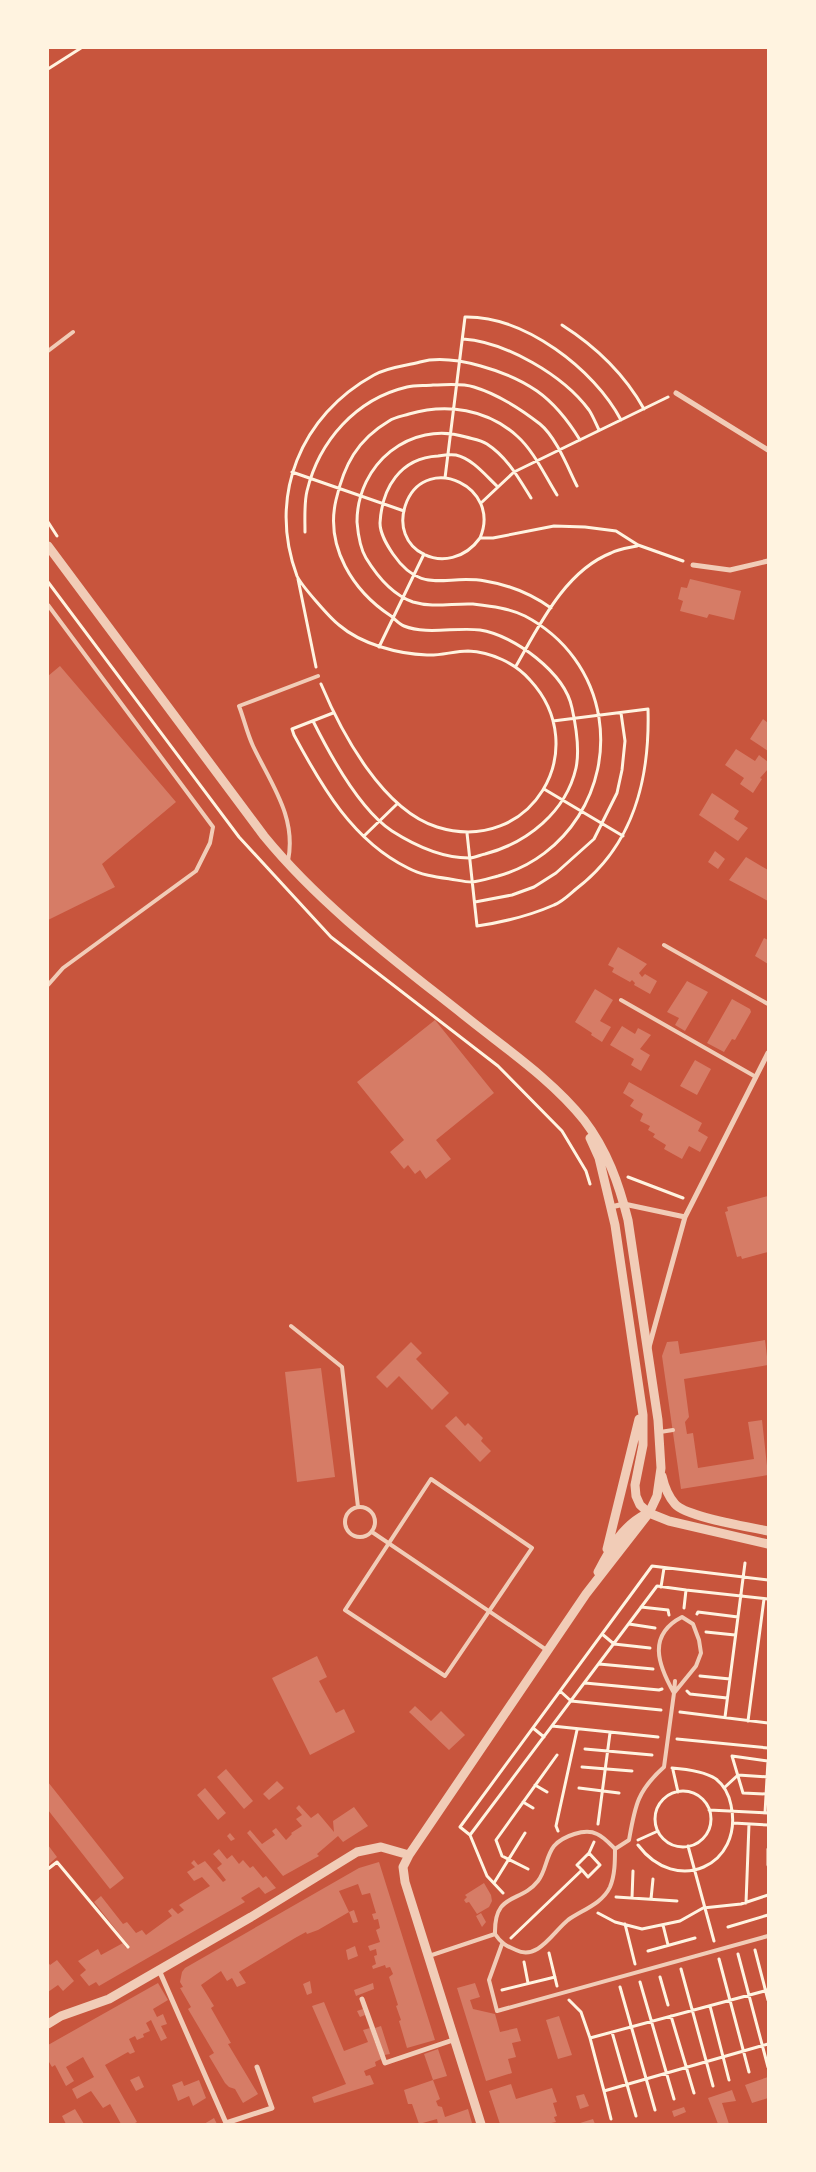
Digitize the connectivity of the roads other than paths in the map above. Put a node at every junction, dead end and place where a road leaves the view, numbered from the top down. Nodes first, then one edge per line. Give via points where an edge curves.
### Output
1 (73, 332) dead end
2 (48, 351) edge
3 (676, 393) road end
4 (768, 450) edge
5 (48, 546) edge
6 (768, 561) edge
7 (693, 565) road end
8 (48, 605) edge
9 (318, 676) road end
10 (288, 864) junction
11 (664, 945) dead end
12 (48, 985) edge
13 (621, 1000) dead end
14 (768, 1004) edge
15 (768, 1053) edge
16 (756, 1077) junction
17 (567, 1102) junction
18 (624, 1204) junction
19 (611, 1207) junction
20 (685, 1217) junction
21 (291, 1326) dead end
22 (648, 1352) junction
23 (640, 1394) junction
24 (673, 1430) dead end
25 (659, 1432) junction
26 (661, 1468) junction
27 (358, 1507) junction
28 (649, 1513) junction
29 (768, 1531) edge
30 (372, 1532) junction
31 (768, 1538) edge
32 (389, 1544) junction
33 (768, 1544) edge
34 (606, 1555) junction
35 (586, 1594) junction
36 (489, 1611) junction
37 (548, 1650) junction
38 (675, 1681) dead end
39 (674, 1693) junction
40 (615, 1848) junction
41 (409, 1856) junction
42 (495, 1934) junction
43 (768, 1936) edge
44 (503, 1945) junction
45 (427, 1957) junction
46 (159, 1970) junction
47 (362, 1999) dead end
48 (48, 2024) edge
49 (453, 2040) junction
50 (257, 2067) dead end
51 (481, 2124) edge

1 - 2 lane
3 - 4 street
5 - 10 street
6 - 7 street via 730,570
8 - 12 lane via 212,827 210,843 196,871 63,968
9 - 10 lane via 240,706 253,745 279,794 288,822 291,847
10 - 17 street via 347,922 512,1052
11 - 14 lane
13 - 16 lane
15 - 16 street
16 - 20 street
17 - 18 street via 597,1140 615,1176
17 - 19 street via 593,1145
18 - 19 street
18 - 20 street
18 - 22 street
19 - 23 street
20 - 22 street
21 - 27 lane via 342,1367
22 - 25 street
23 - 28 street via 644,1432 635,1490 638,1502
23 - 34 street via 639,1421
24 - 25 lane
25 - 26 street
26 - 28 street via 657,1496
26 - 29 street via 666,1489 676,1505 691,1513
27 - 30 lane via 368,1509 374,1516
27 - 30 lane via 346,1516 348,1531 361,1538
28 - 31 street
28 - 33 street via 669,1521
28 - 34 street via 630,1524
28 - 35 street
30 - 32 lane
32 - 36 lane
32 - 36 lane via 431,1480 532,1548
32 - 36 lane via 345,1610 445,1676
34 - 35 street
35 - 37 street
36 - 37 lane
37 - 41 street
38 - 39 lane
39 - 39 lane via 660,1665 658,1649 663,1634 672,1622 682,1617 693,1624 701,1653 693,1670
39 - 40 lane via 664,1767 640,1794 629,1840
40 - 42 lane via 596,1833 579,1832 555,1845 538,1882 509,1898 497,1914
40 - 44 lane via 615,1868 610,1887 603,1896 565,1923 540,1948 522,1953
41 - 45 street via 403,1867 404,1877
41 - 46 street via 380,1847 357,1852
42 - 44 lane
42 - 45 lane
43 - 44 lane via 497,2011 489,1980
45 - 49 street
46 - 48 street via 103,2002 61,2016
46 - 50 street via 226,2123 272,2108
47 - 49 street via 385,2063
49 - 51 street

